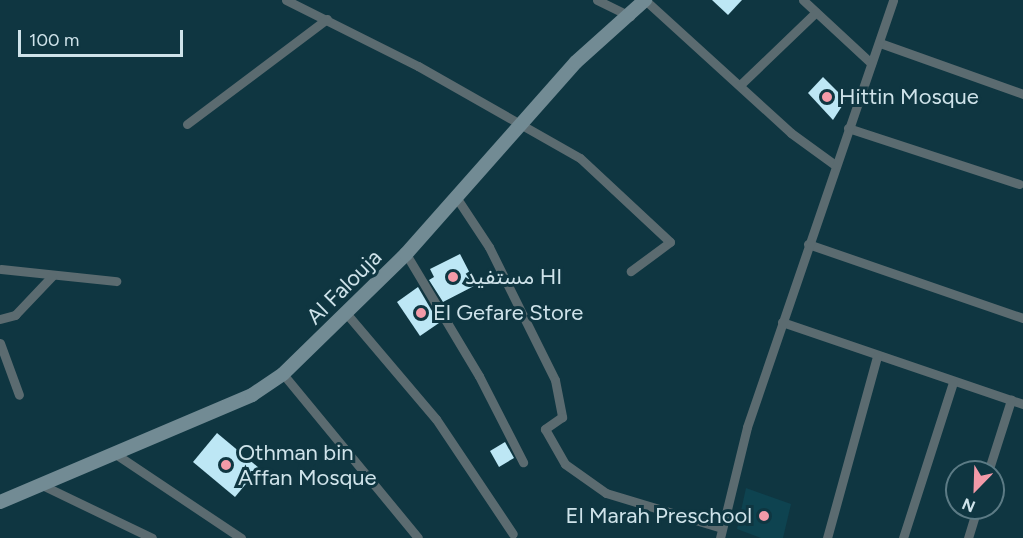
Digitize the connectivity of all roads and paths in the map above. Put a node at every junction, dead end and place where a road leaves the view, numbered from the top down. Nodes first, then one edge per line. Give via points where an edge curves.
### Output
1 (286, 0) edge
2 (597, 0) edge
3 (645, 0) edge
4 (803, 0) edge
5 (893, 0) edge
6 (816, 12) junction
7 (630, 16) junction
8 (327, 19) junction
9 (880, 43) junction
10 (872, 63) junction
11 (740, 86) junction
12 (1023, 94) edge
13 (523, 122) junction
14 (187, 124) dead end
15 (848, 128) junction
16 (835, 165) junction
17 (1019, 184) dead end
18 (456, 197) junction
19 (808, 244) junction
20 (406, 254) junction
21 (0, 270) edge
22 (631, 271) dead end
23 (52, 276) junction
24 (116, 282) dead end
25 (346, 313) junction
26 (1023, 318) edge
27 (0, 319) edge
28 (782, 322) junction
29 (0, 343) edge
30 (877, 356) junction
31 (283, 374) junction
32 (953, 382) junction
33 (19, 395) dead end
34 (1011, 400) junction
35 (1023, 404) edge
36 (114, 453) junction
37 (992, 460) edge
38 (523, 462) dead end
39 (42, 485) junction
40 (0, 502) edge
41 (973, 520) edge
42 (513, 534) dead end
43 (721, 534) edge
44 (152, 538) edge
45 (241, 538) edge
46 (418, 538) edge
47 (732, 538) edge
48 (826, 538) edge
49 (903, 538) edge
50 (968, 538) edge

1 - 8 street
2 - 7 street
3 - 7 main road, Al Falouja
3 - 11 street
4 - 6 street
5 - 9 street
6 - 10 street
6 - 11 street
7 - 13 main road, Al Falouja via 576,62
8 - 13 street
8 - 14 street
9 - 10 street
9 - 12 street
10 - 15 street
11 - 16 street via 791,133
13 - 18 main road, Al Falouja
13 - 22 street via 580,158 670,242
15 - 16 street
15 - 17 street
16 - 19 street
18 - 20 main road, Al Falouja
18 - 43 street via 489,247 555,380 562,417 545,429 565,464 606,493
19 - 26 street
19 - 28 street
20 - 25 main road, Al Falouja
20 - 38 street
21 - 23 street
23 - 24 street
23 - 27 street via 15,315
25 - 31 main road, Al Falouja
25 - 42 street via 436,419
28 - 30 street
28 - 43 street via 747,427
29 - 33 street
30 - 32 street
30 - 48 street
31 - 36 main road, Al Falouja via 252,395
31 - 46 street
32 - 34 street
32 - 49 street
34 - 35 street
34 - 37 street
36 - 39 main road, Al Falouja
36 - 45 street
39 - 40 main road, Al Falouja
39 - 44 street
41 - 50 street
43 - 47 street

